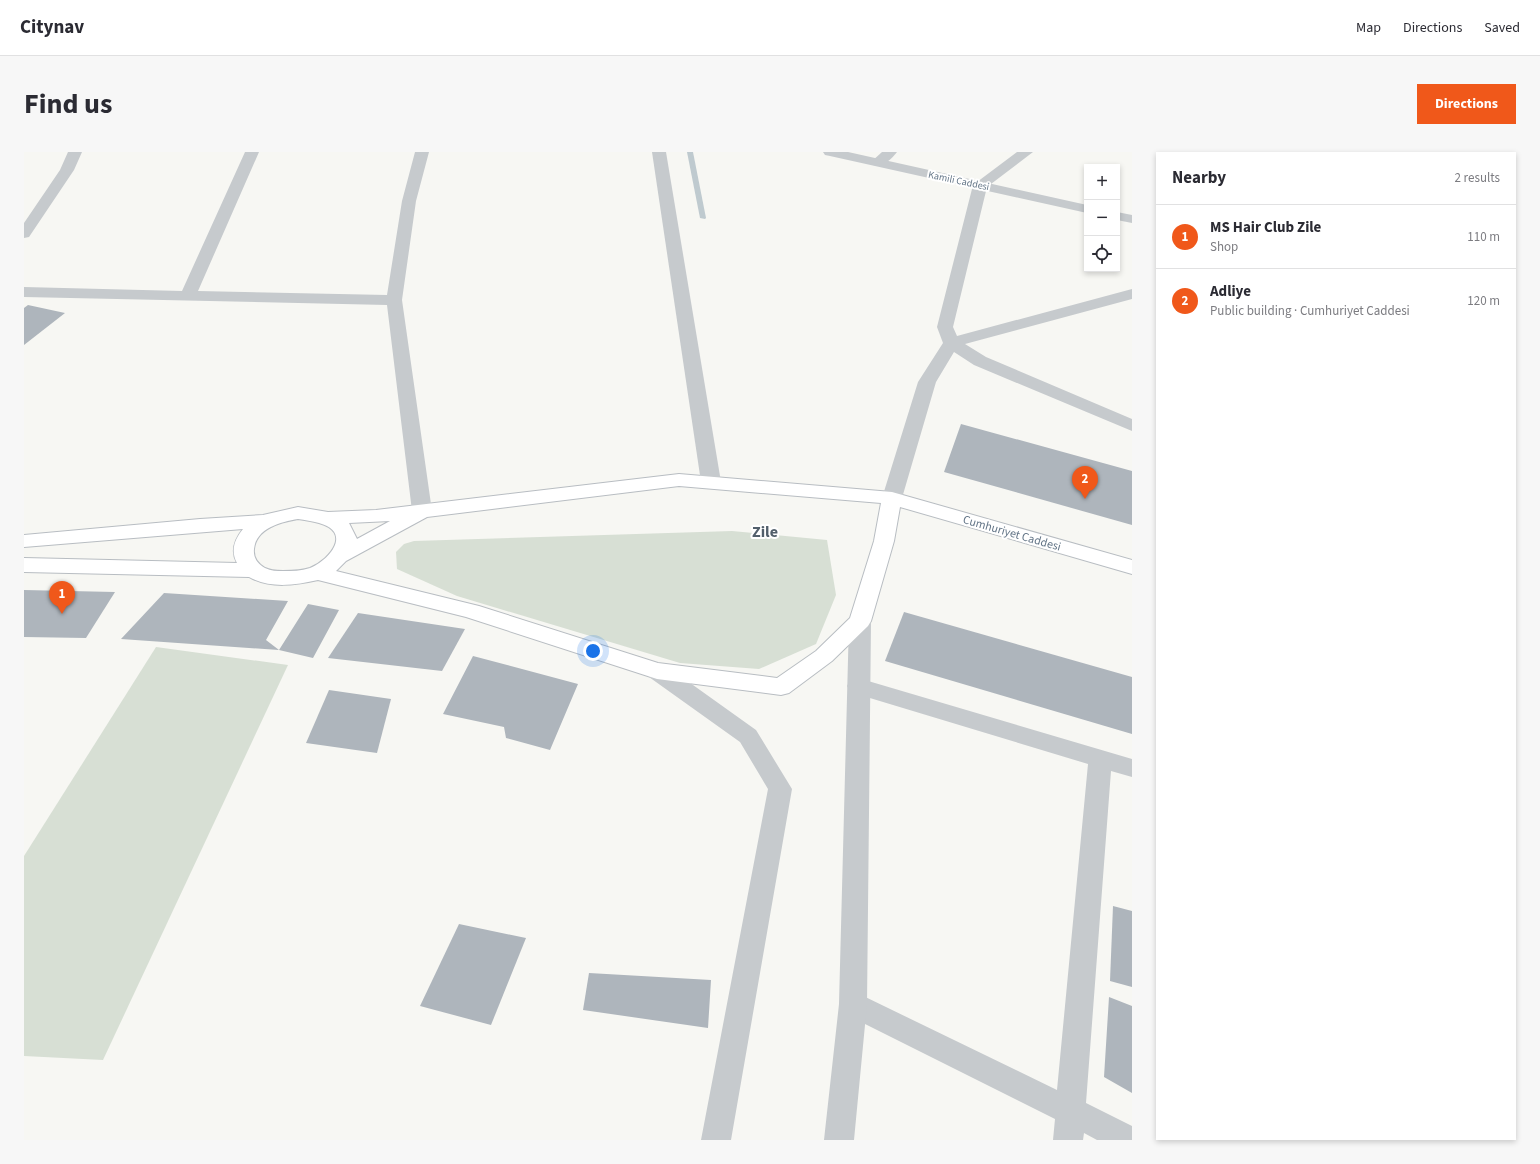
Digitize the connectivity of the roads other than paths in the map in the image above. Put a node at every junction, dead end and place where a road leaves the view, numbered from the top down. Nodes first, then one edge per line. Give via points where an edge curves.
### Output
1 (75, 152) edge
2 (252, 152) edge
3 (422, 152) edge
4 (658, 152) edge
5 (830, 152) edge
6 (890, 152) edge
7 (1026, 152) edge
8 (878, 162) junction
9 (980, 185) junction
10 (1084, 208) edge
11 (1120, 217) edge
12 (1132, 219) edge
13 (24, 234) edge
14 (24, 292) edge
15 (1132, 294) edge
16 (188, 296) junction
17 (394, 300) junction
18 (951, 343) junction
19 (1132, 426) edge
20 (711, 482) junction
21 (892, 498) junction
22 (422, 511) junction
23 (329, 518) junction
24 (266, 521) junction
25 (24, 541) edge
26 (342, 556) junction
27 (24, 565) edge
28 (1132, 567) edge
29 (254, 570) junction
30 (318, 573) junction
31 (860, 621) junction
32 (657, 671) junction
33 (858, 686) junction
34 (1100, 758) junction
35 (1132, 768) edge
36 (853, 1004) junction
37 (1070, 1110) junction
38 (716, 1140) edge
39 (839, 1140) edge
40 (1068, 1140) edge
41 (1129, 1140) edge

1 - 13 street via 67,170
2 - 16 street
3 - 17 street via 409,201
4 - 20 street
5 - 8 street, Kamili Caddesi
6 - 8 street
7 - 9 street
8 - 9 street, Kamili Caddesi
9 - 10 street, Kamili Caddesi
9 - 18 street via 945,327
11 - 12 street
14 - 16 street
15 - 18 street
16 - 17 street
17 - 22 street
18 - 19 street via 980,361
18 - 21 street via 927,382
20 - 21 main road, Cumhuriyet Caddesi
20 - 22 main road, Cumhuriyet Caddesi via 679,480
21 - 28 main road, Cumhuriyet Caddesi
21 - 31 main road via 884,541
22 - 23 main road, Cumhuriyet Caddesi
22 - 26 main road
23 - 24 main road via 315,513 298,513 281,515
23 - 26 main road via 340,525 346,534 347,545
24 - 25 main road
24 - 29 main road via 253,529 245,540 242,551 245,561
26 - 30 main road via 332,566
27 - 29 main road
29 - 30 main road via 266,576 283,579 301,578
30 - 32 main road via 471,611
31 - 32 main road via 824,656 781,687
31 - 33 street
32 - 38 street via 748,736 780,789
33 - 34 street
33 - 36 street
34 - 35 street
34 - 37 street
36 - 37 street
36 - 39 street
37 - 40 street
37 - 41 street

